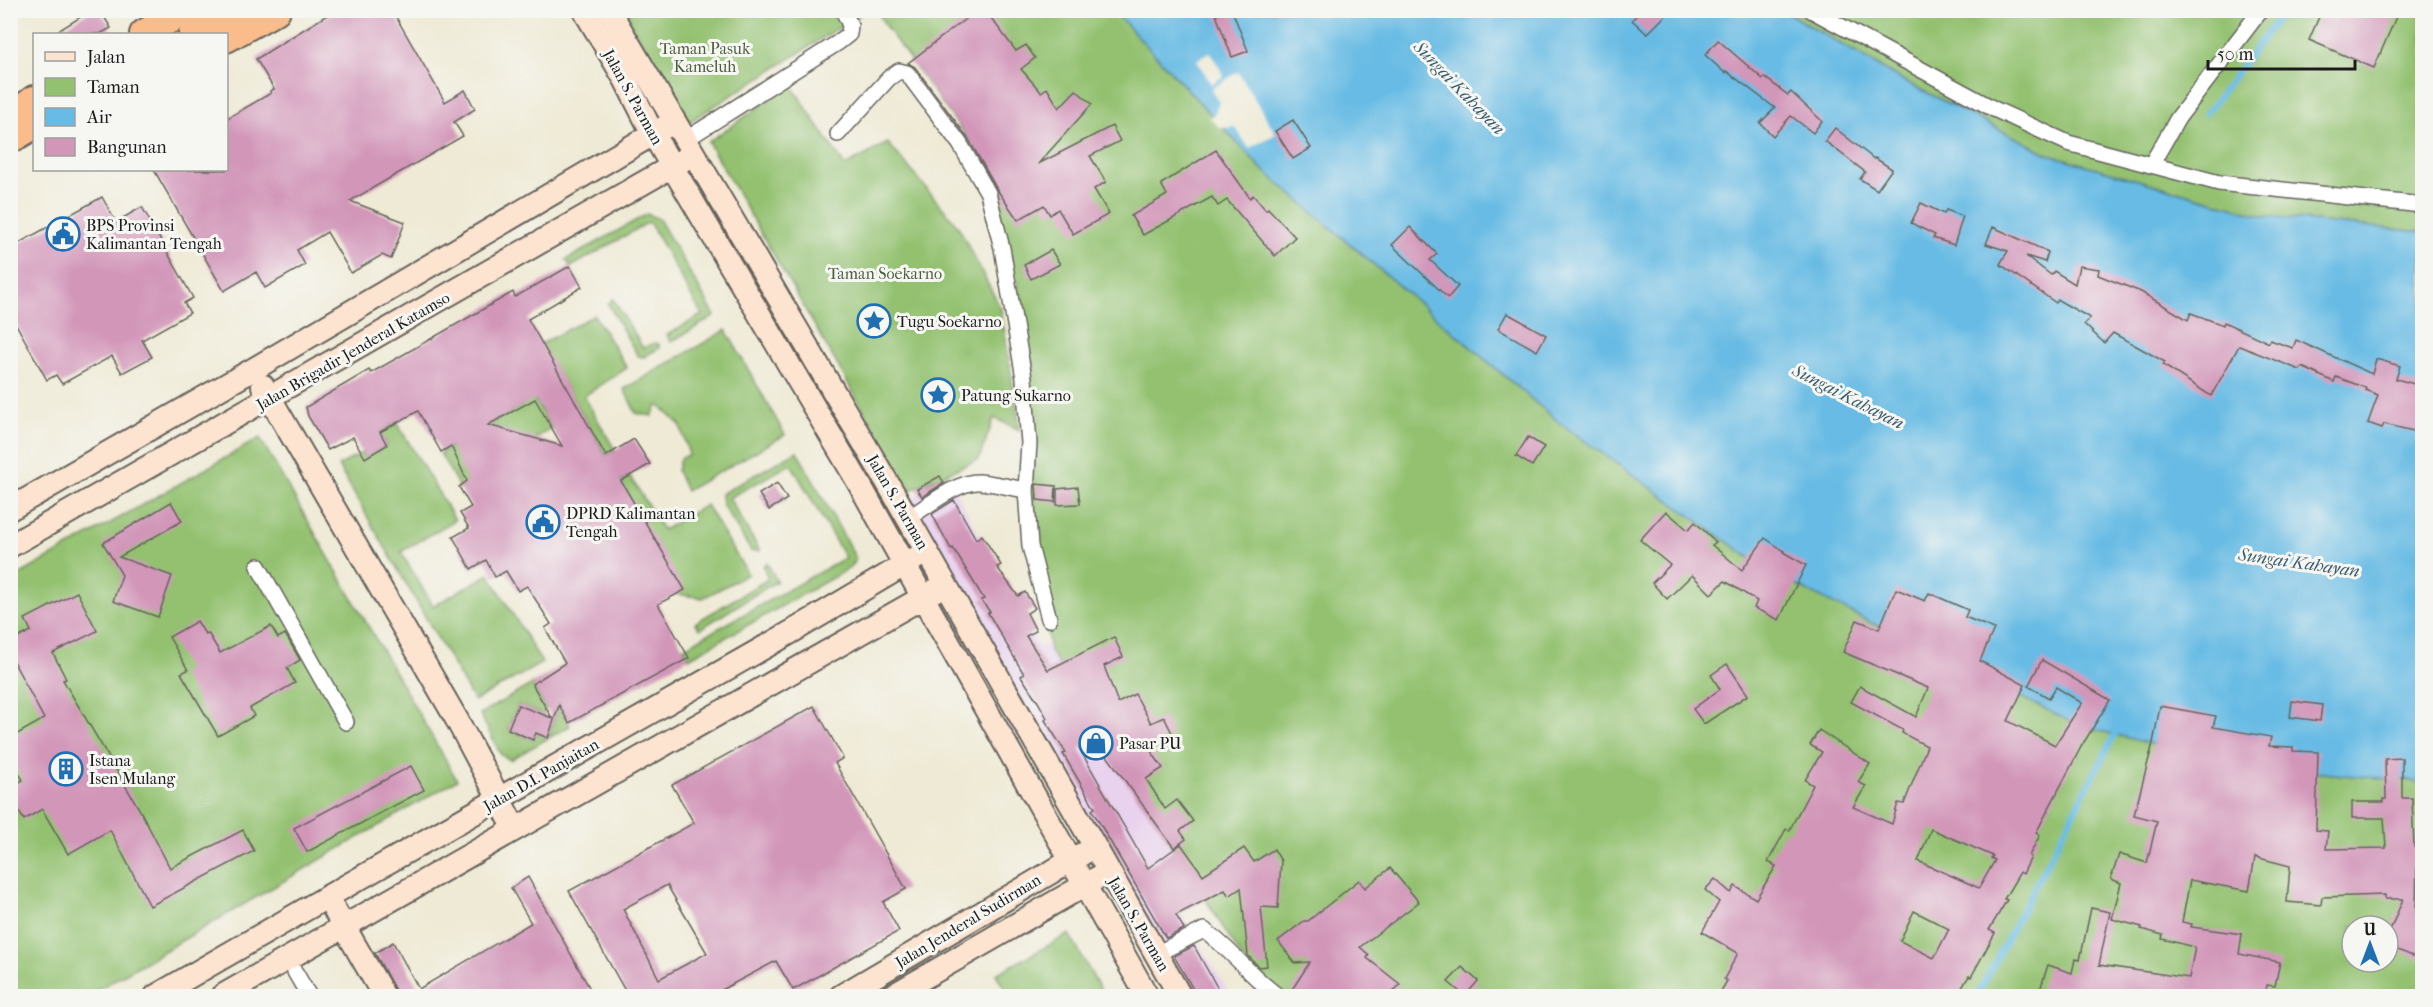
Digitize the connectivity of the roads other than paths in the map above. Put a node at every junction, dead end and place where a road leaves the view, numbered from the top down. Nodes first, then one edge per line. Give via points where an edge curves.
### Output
1 (184, 10) edge
2 (235, 10) edge
3 (276, 10) edge
4 (584, 10) edge
5 (609, 10) edge
6 (1811, 10) edge
7 (2260, 10) edge
8 (845, 13) edge
9 (146, 33) edge
10 (195, 33) edge
11 (228, 38) edge
12 (33, 101) edge
13 (10, 119) edge
14 (33, 126) edge
15 (653, 134) junction
16 (838, 134) dead end
17 (684, 138) junction
18 (10, 139) edge
19 (33, 145) edge
20 (10, 154) edge
21 (2151, 165) junction
22 (673, 167) junction
23 (2422, 204) edge
24 (254, 369) junction
25 (270, 399) junction
26 (84, 465) junction
27 (1026, 490) junction
28 (100, 495) junction
29 (10, 509) edge
30 (907, 519) junction
31 (10, 546) edge
32 (926, 552) junction
33 (258, 566) dead end
34 (905, 566) junction
35 (945, 584) junction
36 (921, 598) junction
37 (1049, 619) dead end
38 (346, 722) dead end
39 (499, 799) junction
40 (515, 829) junction
41 (1095, 847) junction
42 (1070, 861) junction
43 (1108, 871) junction
44 (1084, 885) junction
45 (327, 897) junction
46 (344, 927) junction
47 (1156, 954) junction
48 (221, 959) junction
49 (295, 972) dead end
50 (235, 993) edge
51 (156, 996) edge
52 (309, 996) edge
53 (384, 996) edge
54 (841, 996) edge
55 (892, 996) edge
56 (1147, 996) edge
57 (1180, 996) edge
58 (1278, 996) edge

1 - 9 highway
2 - 10 highway
3 - 11 highway
4 - 15 street, Jalan S. Parman
5 - 17 street, Jalan S. Parman
6 - 21 street via 1994,109 2058,138
7 - 21 street via 2178,118
8 - 17 street via 849,34 839,42
12 - 13 highway
14 - 18 highway
15 - 17 street, Jalan Brigadir Jenderal Katamso
15 - 22 street, Jalan S. Parman
15 - 24 street, Jalan Brigadir Jenderal Katamso
16 - 27 street via 889,78 899,71 907,73 960,144 988,193 1002,248 1024,378 1029,443
17 - 22 street, Jalan Brigadir Jenderal Katamso
17 - 30 street, Jalan S. Parman
19 - 20 highway
21 - 23 street via 2219,183
22 - 25 street, Jalan Brigadir Jenderal Katamso
22 - 34 street, Jalan S. Parman
24 - 25 street
24 - 26 street, Jalan Brigadir Jenderal Katamso
25 - 28 street, Jalan Brigadir Jenderal Katamso
25 - 39 street
26 - 28 street
26 - 29 street, Jalan Brigadir Jenderal Katamso
27 - 30 street via 968,484
27 - 37 street via 1030,546
28 - 31 street, Jalan Brigadir Jenderal Katamso
30 - 32 street, Jalan S. Parman
32 - 34 street, Jalan D.I. Panjaitan
32 - 35 street, Jalan S. Parman
33 - 38 street
34 - 36 street, Jalan S. Parman
34 - 39 street, Jalan D.I. Panjaitan
35 - 36 street, Jalan D.I. Panjaitan
35 - 41 street, Jalan S. Parman
36 - 40 street, Jalan D.I. Panjaitan
36 - 42 street, Jalan S. Parman
39 - 40 street
39 - 45 street, Jalan D.I. Panjaitan
40 - 46 street, Jalan D.I. Panjaitan
41 - 42 street, Jalan Jenderal Sudirman
41 - 43 street, Jalan S. Parman
42 - 44 street, Jalan S. Parman
42 - 54 street, Jalan Jenderal Sudirman
43 - 44 street, Jalan Jenderal Sudirman
43 - 47 street, Jalan S. Parman
44 - 55 street, Jalan Jenderal Sudirman
44 - 56 street, Jalan S. Parman
45 - 46 street
45 - 48 street, Jalan D.I. Panjaitan
46 - 50 street, Jalan D.I. Panjaitan
46 - 53 street
47 - 57 street, Jalan S. Parman
47 - 58 street via 1204,930
48 - 50 street
48 - 51 street, Jalan D.I. Panjaitan
49 - 52 street

